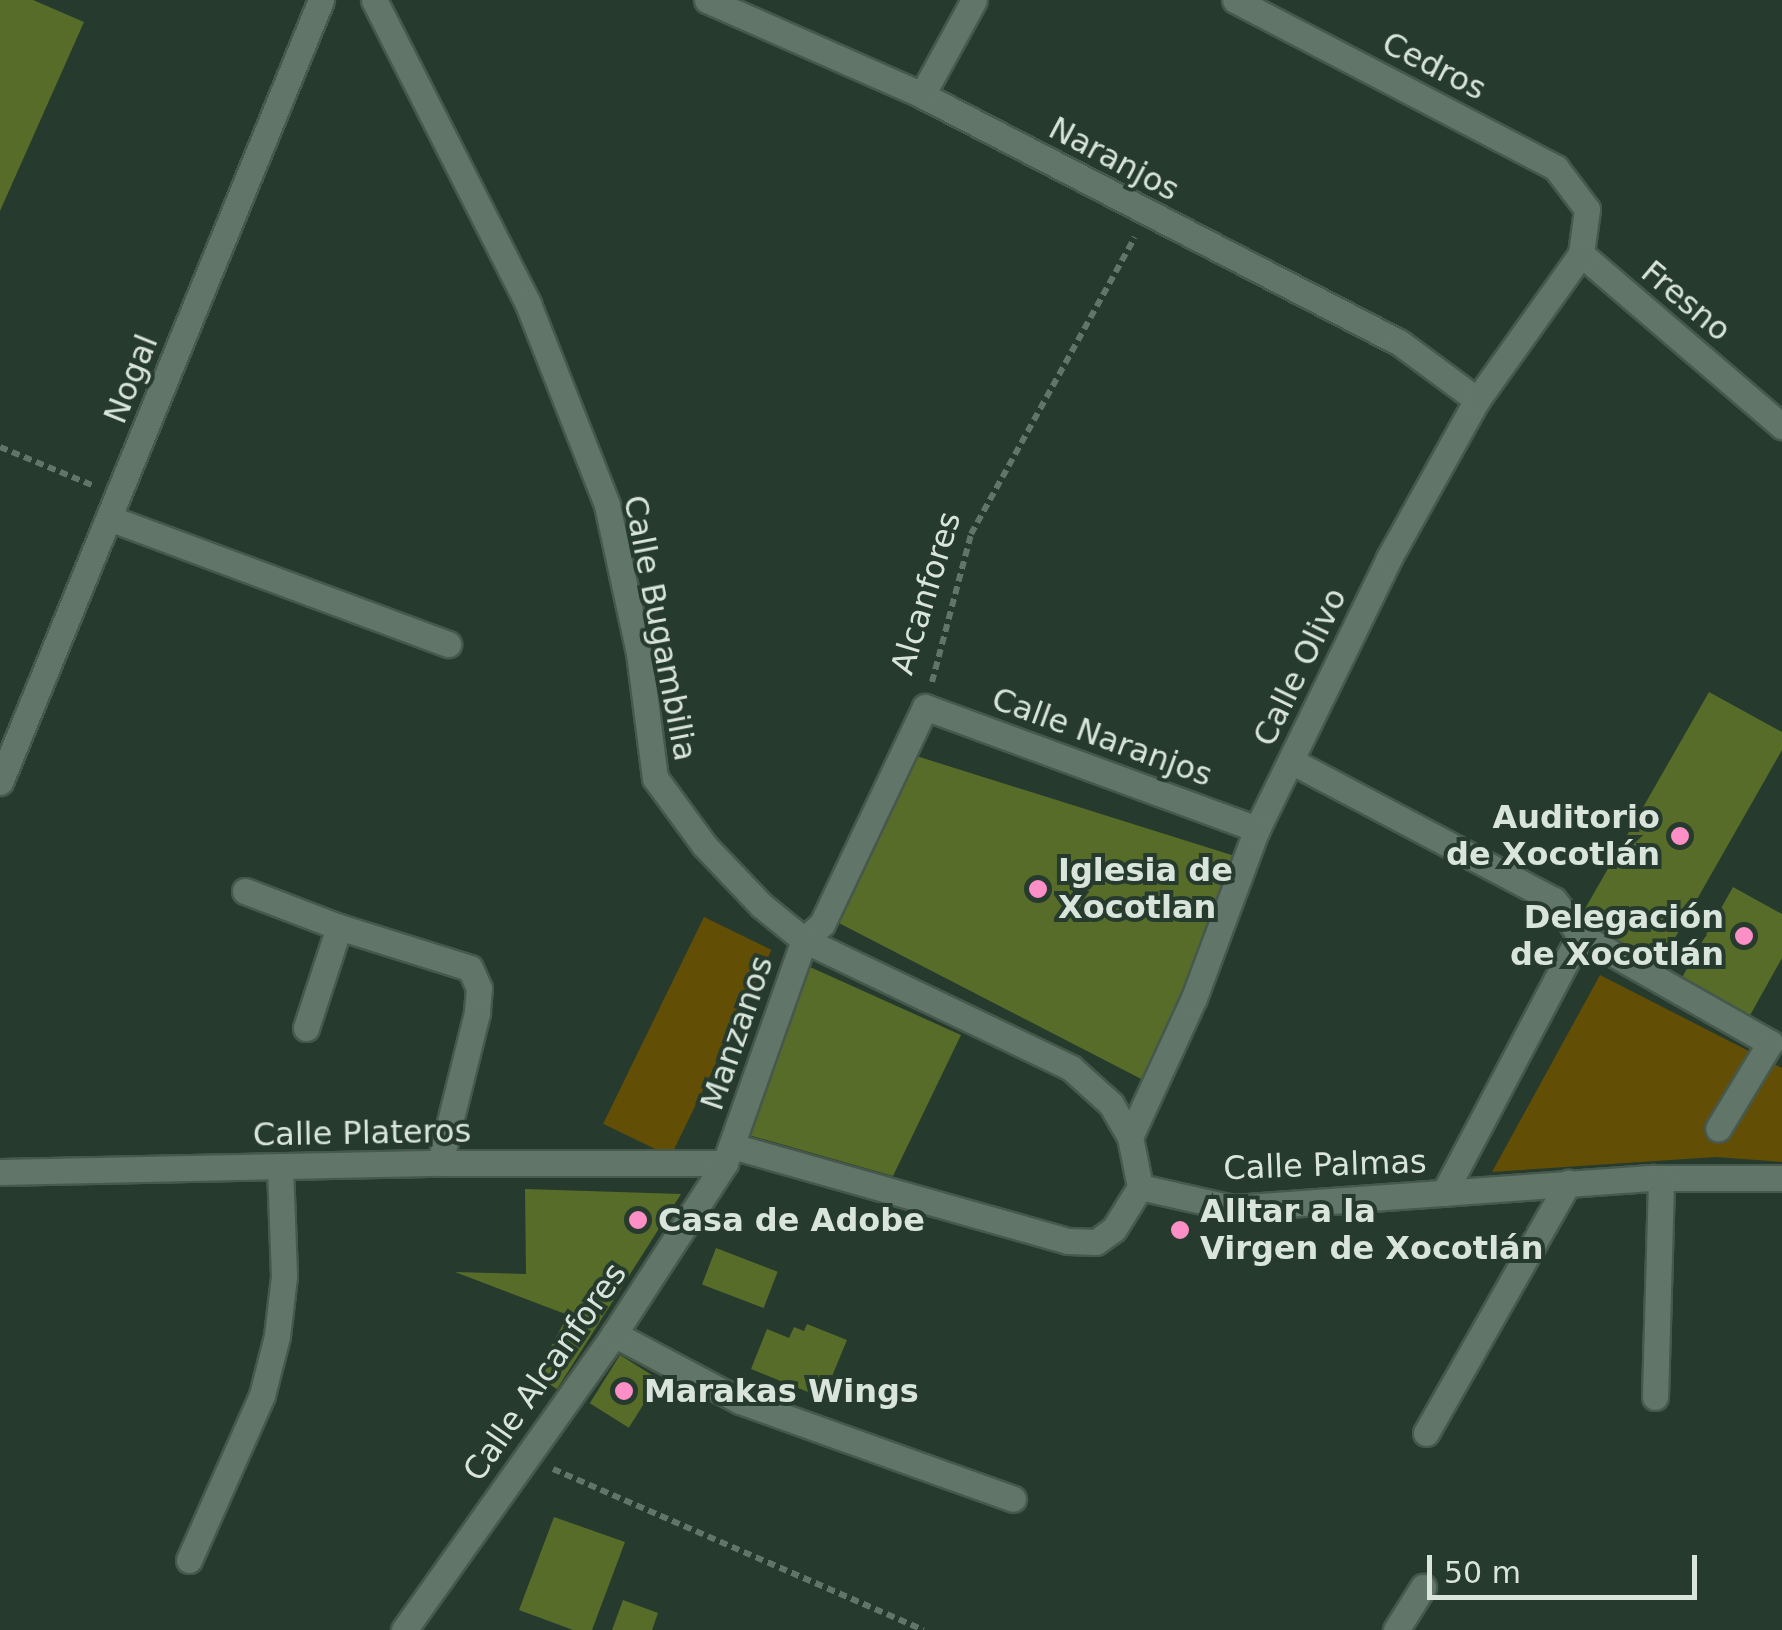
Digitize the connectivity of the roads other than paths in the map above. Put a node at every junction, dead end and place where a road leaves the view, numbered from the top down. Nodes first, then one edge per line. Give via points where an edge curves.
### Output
1 (321, 0) edge
2 (374, 0) edge
3 (708, 0) edge
4 (974, 0) edge
5 (1235, 0) edge
6 (922, 95) junction
7 (1581, 254) junction
8 (1478, 400) junction
9 (1782, 426) edge
10 (114, 507) junction
11 (448, 644) dead end
12 (925, 707) joint
13 (1291, 760) junction
14 (0, 782) edge
15 (1257, 829) junction
16 (246, 891) dead end
17 (339, 927) junction
18 (1580, 935) junction
19 (804, 940) junction
20 (306, 1028) dead end
21 (1718, 1129) dead end
22 (1130, 1136) junction
23 (728, 1155) junction
24 (440, 1164) junction
25 (280, 1166) junction
26 (0, 1172) edge
27 (1660, 1178) junction
28 (1782, 1178) edge
29 (1568, 1183) junction
30 (1140, 1187) junction
31 (1444, 1193) junction
32 (614, 1334) junction
33 (1655, 1397) dead end
34 (1426, 1433) dead end
35 (1013, 1499) dead end
36 (189, 1560) dead end
37 (1422, 1587) dead end
38 (404, 1630) edge
39 (1396, 1630) edge

1 - 10 street, Nogal
2 - 19 street, Calle Bugambilia via 528,304 607,505 639,653 654,778 704,846
3 - 6 street, Naranjos
4 - 6 street
5 - 7 street, Cedros via 1556,168 1587,210
6 - 8 street, Naranjos via 1400,343
7 - 8 street, Calle Olivo
7 - 9 street, Fresno
8 - 13 street, Calle Olivo via 1388,558
10 - 11 street
10 - 14 street, Nogal
12 - 15 street, Calle Naranjos
12 - 19 street, Alcanfores via 822,924
13 - 15 street, Calle Olivo
13 - 18 street via 1554,900
15 - 22 street, Calle Olivo via 1194,998
16 - 17 street
17 - 20 street
17 - 24 street via 470,968 480,988
18 - 21 street via 1770,1043
18 - 31 street
19 - 22 street, Calle Bugambilia via 1070,1068 1111,1104
19 - 23 street, Manzanos
22 - 30 street, Calle Bugambilia
23 - 24 street, Calle Plateros
23 - 30 street via 1068,1240 1096,1242
23 - 32 street, Calle Alcanfores
24 - 25 street, Calle Plateros
25 - 26 street, Calle Plateros
25 - 36 street via 284,1276 276,1336 262,1395
27 - 28 street, Calle Palmas
27 - 29 street, Calle Palmas
27 - 33 street
29 - 31 street, Calle Palmas
29 - 34 street
30 - 31 street, Calle Palmas via 1233,1208
32 - 35 street via 740,1401
32 - 38 street, Calle Alcanfores
37 - 39 street

